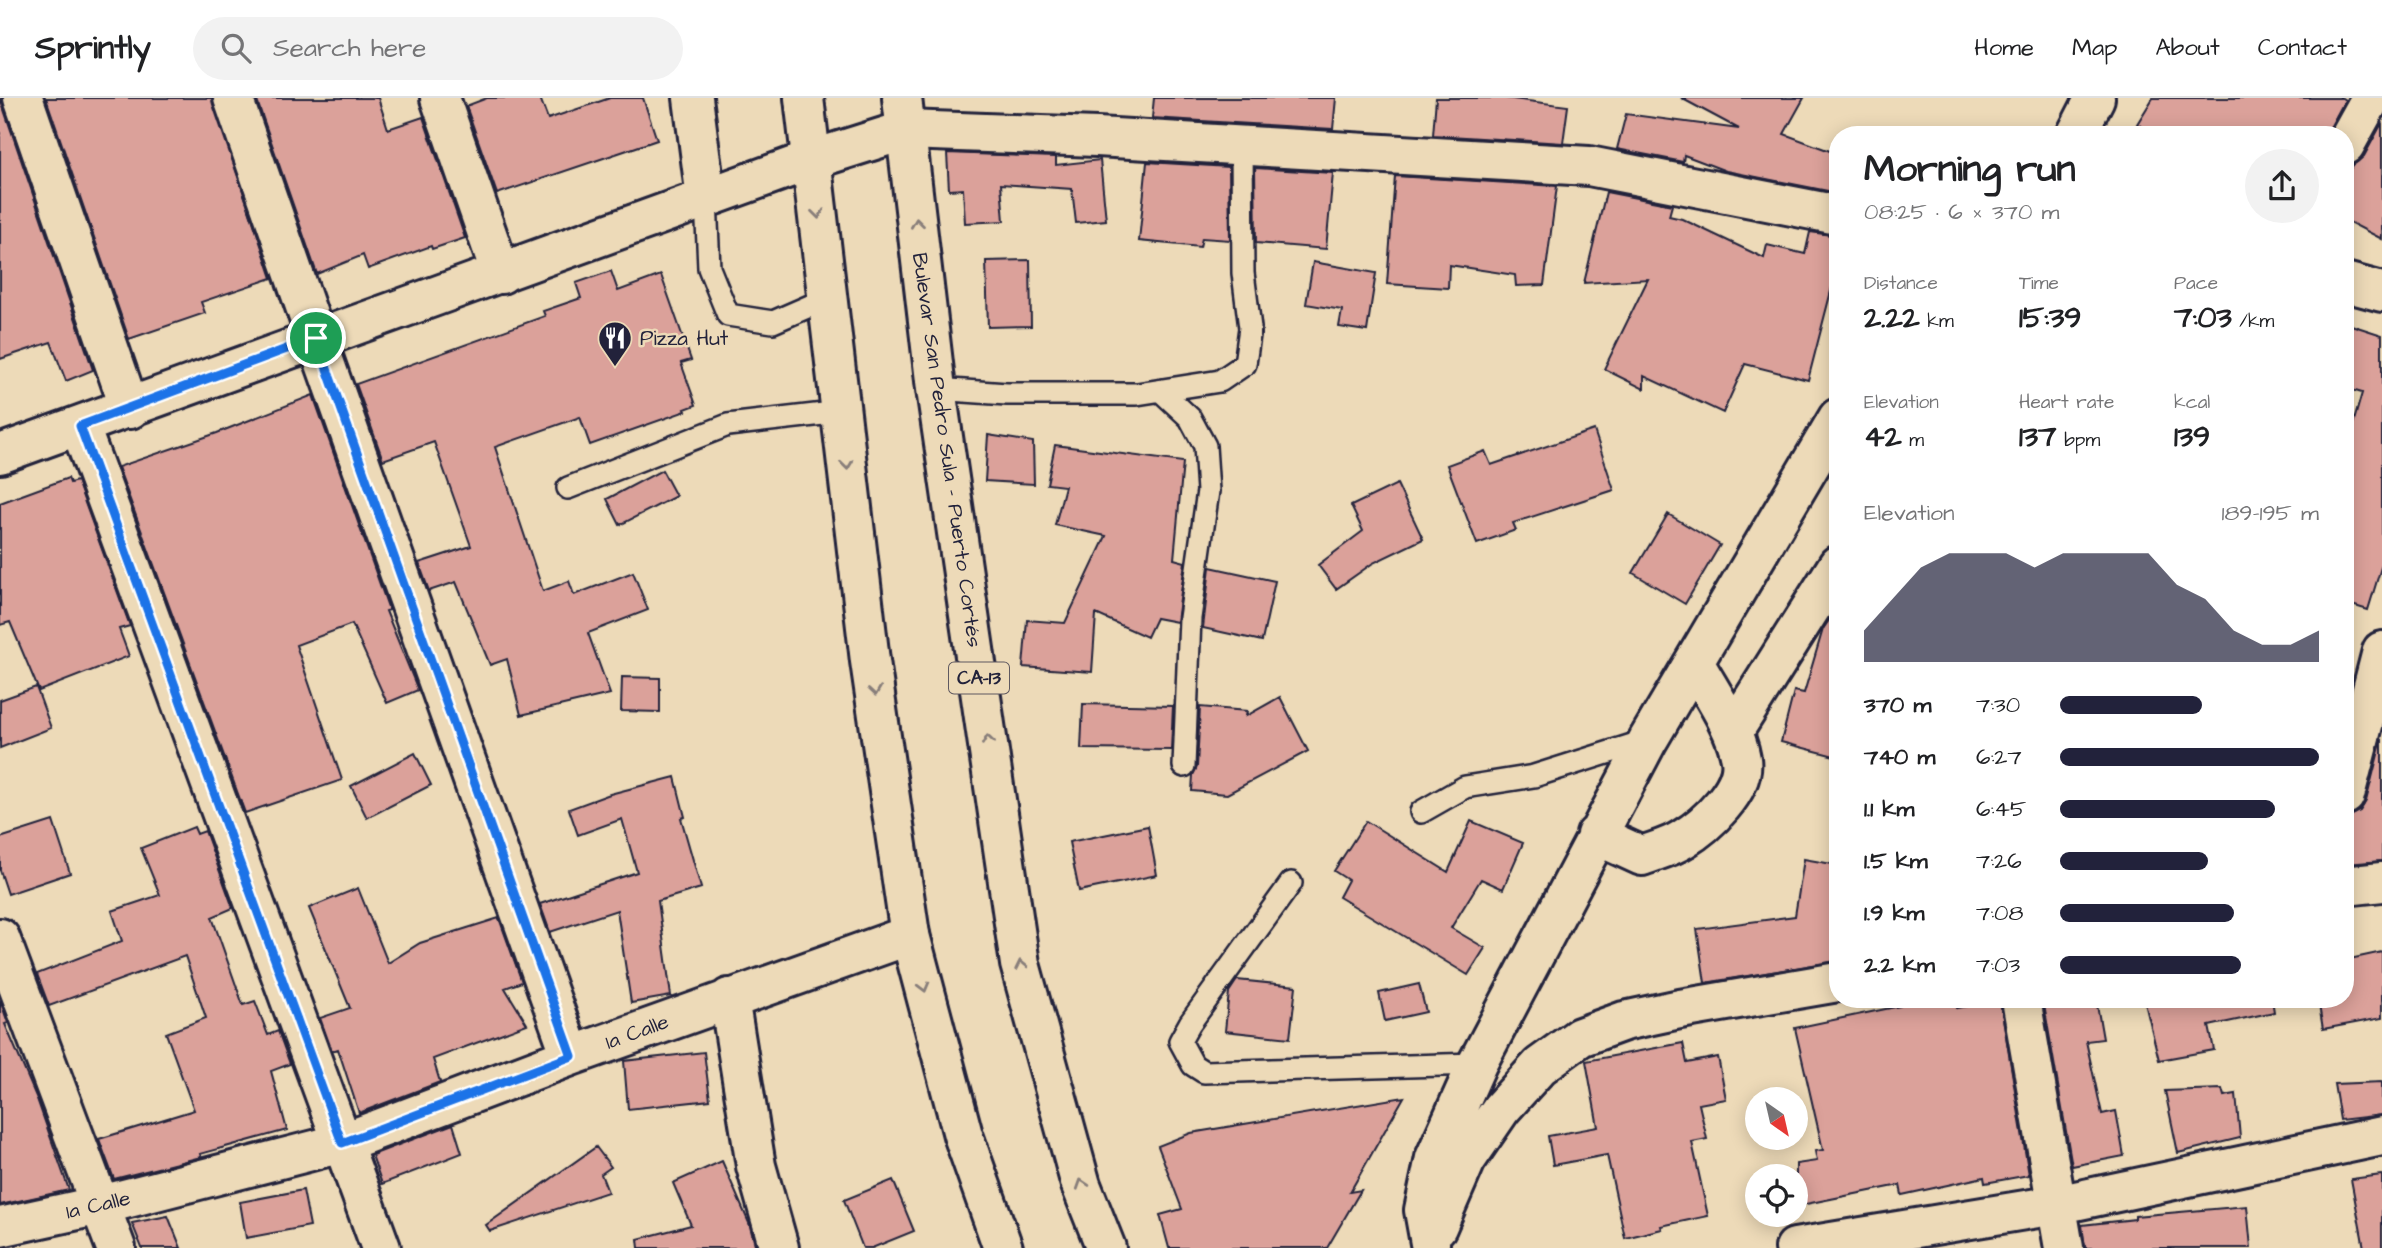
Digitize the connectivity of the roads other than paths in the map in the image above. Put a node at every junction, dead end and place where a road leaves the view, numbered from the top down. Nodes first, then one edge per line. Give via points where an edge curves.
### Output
1 (23, 98) edge
2 (233, 98) edge
3 (440, 98) edge
4 (693, 98) edge
5 (804, 98) edge
6 (2095, 98) edge
7 (2371, 98) edge
8 (904, 114) edge
9 (2081, 126) edge
10 (2354, 129) edge
11 (1242, 146) junction
12 (811, 160) junction
13 (706, 199) junction
14 (1829, 213) edge
15 (501, 274) junction
16 (2354, 284) edge
17 (2382, 292) edge
18 (828, 299) junction
19 (316, 338) junction
20 (936, 389) junction
21 (1161, 391) junction
22 (130, 409) junction
23 (841, 412) junction
24 (80, 426) junction
25 (1829, 433) edge
26 (0, 454) edge
27 (568, 488) dead end
28 (1829, 579) edge
29 (2382, 651) edge
30 (1694, 662) junction
31 (1732, 732) junction
32 (1648, 740) junction
33 (2354, 760) edge
34 (1184, 766) dead end
35 (1421, 812) dead end
36 (1597, 835) junction
37 (2382, 882) edge
38 (1290, 883) dead end
39 (2354, 885) edge
40 (910, 935) junction
41 (0, 938) edge
42 (1829, 984) edge
43 (729, 998) junction
44 (2023, 1008) edge
45 (572, 1056) junction
46 (1477, 1064) junction
47 (2382, 1136) edge
48 (342, 1143) junction
49 (100, 1205) junction
50 (2056, 1205) junction
51 (0, 1227) edge
52 (1428, 1245) edge
53 (116, 1248) edge
54 (381, 1248) edge
55 (779, 1248) edge
56 (1003, 1248) edge
57 (1106, 1248) edge
58 (1795, 1248) edge
59 (2064, 1248) edge

1 - 22 main road
2 - 19 main road
3 - 15 main road
4 - 13 main road
5 - 12 main road
6 - 9 main road
7 - 10 main road
8 - 11 main road
8 - 12 main road
20 -> 8 main road, Bulevar San Pedro Sula - Puerto Cortés / CA-13
11 - 14 main road via 1589,166
11 - 21 lane via 1243,273 1250,328 1245,364 1220,381
12 - 13 main road
12 -> 18 main road
13 - 15 main road
13 - 18 lane via 709,268 728,315 773,322
15 - 19 main road
16 - 17 main road
18 - 23 main road
19 - 22 main road
19 - 45 main road
20 - 21 lane via 1007,394
57 -> 20 main road, Bulevar San Pedro Sula - Puerto Cortés / CA-13 via 1081,1185 1020,964
21 - 34 lane via 1190,418 1206,457 1208,491 1190,618
22 - 24 main road
23 - 27 lane via 728,425
23 -> 40 main road via 870,661
24 - 26 main road
24 - 48 main road
25 - 30 main road
28 - 31 main road
29 - 33 main road
30 - 31 main road
30 - 32 main road
31 - 36 main road via 1742,762 1736,784 1725,804 1683,839 1642,856
32 - 35 lane via 1534,776 1465,787
32 - 36 main road
36 - 46 main road
37 - 39 main road
38 - 46 lane via 1180,1041 1193,1065 1204,1072
40 - 43 main road, 1a Calle
40 -> 56 main road via 963,1135
41 - 49 main road
42 - 52 main road via 1624,1021 1580,1037 1540,1066 1501,1109 1466,1160
43 - 45 main road, 1a Calle
43 - 55 main road via 756,1166
44 - 50 main road
45 - 48 main road, 1a Calle
46 - 52 main road via 1435,1158 1424,1210
47 - 50 main road
48 - 49 main road, 1a Calle
48 - 54 main road
49 - 51 main road, 1a Calle
49 - 53 main road
50 - 58 main road
50 - 59 main road

